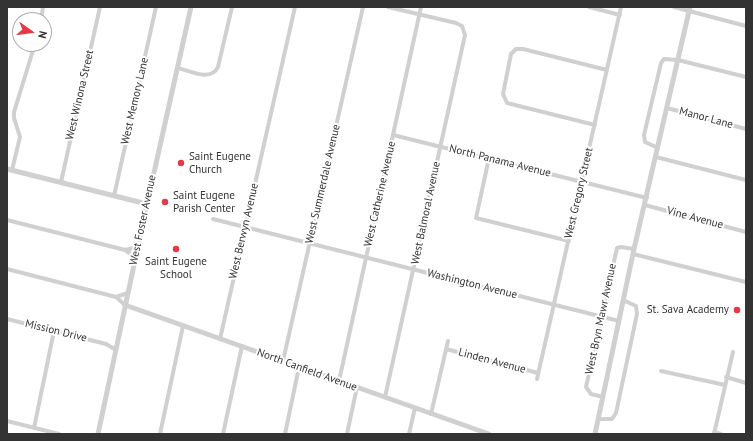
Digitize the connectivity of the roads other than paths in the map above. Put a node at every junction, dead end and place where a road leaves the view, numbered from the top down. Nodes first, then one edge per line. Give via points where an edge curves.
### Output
1 (100, 7) edge
2 (156, 7) edge
3 (191, 7) edge
4 (232, 7) edge
5 (294, 7) edge
6 (363, 7) edge
7 (388, 7) edge
8 (421, 7) edge
9 (590, 7) edge
10 (621, 7) edge
11 (674, 7) edge
12 (689, 9) edge
13 (420, 15) junction
14 (620, 15) junction
15 (746, 26) edge
16 (33, 52) edge
17 (678, 60) junction
18 (178, 68) junction
19 (607, 70) junction
20 (746, 77) edge
21 (667, 108) junction
22 (595, 125) junction
23 (746, 129) edge
24 (393, 135) junction
25 (441, 146) junction
26 (658, 148) junction
27 (656, 156) junction
28 (489, 158) junction
29 (10, 170) edge
30 (746, 180) edge
31 (582, 181) junction
32 (61, 182) junction
33 (114, 196) junction
34 (646, 198) junction
35 (147, 204) junction
36 (645, 205) junction
37 (214, 219) dead end
38 (7, 220) edge
39 (245, 227) junction
40 (746, 232) edge
41 (568, 241) junction
42 (310, 244) junction
43 (138, 247) junction
44 (125, 250) junction
45 (634, 252) junction
46 (135, 257) junction
47 (365, 258) junction
48 (7, 269) edge
49 (414, 270) junction
50 (746, 282) edge
51 (128, 293) junction
52 (116, 297) junction
53 (623, 300) junction
54 (125, 305) junction
55 (554, 305) junction
56 (600, 317) junction
57 (7, 319) edge
58 (619, 321) junction
59 (183, 326) junction
60 (54, 331) junction
61 (220, 339) junction
62 (448, 341) dead end
63 (242, 346) junction
64 (117, 347) junction
65 (446, 349) junction
66 (733, 352) dead end
67 (283, 361) junction
68 (300, 367) junction
69 (661, 371) dead end
70 (538, 374) junction
71 (726, 378) junction
72 (537, 380) dead end
73 (339, 381) junction
74 (746, 383) edge
75 (725, 385) junction
76 (357, 387) junction
77 (385, 397) junction
78 (603, 397) junction
79 (414, 408) junction
80 (431, 414) junction
81 (598, 419) junction
82 (7, 421) edge
83 (34, 428) junction
84 (472, 428) junction
85 (714, 433) edge
86 (59, 434) edge
87 (98, 434) edge
88 (160, 434) edge
89 (223, 434) edge
90 (285, 434) edge
91 (347, 434) edge
92 (409, 434) edge
93 (471, 434) edge
94 (489, 434) edge
95 (595, 434) edge
96 (721, 434) edge

1 - 32 street, West Winona Street
2 - 33 street, West Memory Lane
3 - 18 street, West Foster Avenue
4 - 18 street via 218,68 214,73 208,75
5 - 39 street, West Berwyn Avenue
6 - 42 street, West Summerdale Avenue
7 - 13 street
8 - 13 street, West Catherine Avenue
9 - 14 street
10 - 14 street, West Gregory Street
11 - 12 street
12 - 15 street
12 - 17 street, West Bryn Mawr Avenue
13 - 24 street, West Catherine Avenue
13 - 25 street, West Balmoral Avenue via 456,23 464,29 465,35
14 - 19 street, West Gregory Street
16 - 29 street via 14,112 20,137
17 - 20 street
17 - 21 street, West Bryn Mawr Avenue
17 - 26 street via 664,59 659,71 644,139 648,145
18 - 35 street, West Foster Avenue
19 - 22 street, West Gregory Street
19 - 22 street via 523,49 512,52 510,61 503,94 504,100 510,105
21 - 23 street, Manor Lane
21 - 26 street, West Bryn Mawr Avenue
22 - 31 street, West Gregory Street
24 - 25 street, North Panama Avenue
24 - 47 street, West Catherine Avenue
25 - 28 street, North Panama Avenue
25 - 49 street, West Balmoral Avenue
26 - 27 street, West Bryn Mawr Avenue
27 - 30 street
27 - 34 street, West Bryn Mawr Avenue
28 - 31 street, North Panama Avenue
28 - 41 street via 476,218
29 - 32 street
31 - 34 street, North Panama Avenue
31 - 41 street, West Gregory Street
32 - 33 street
33 - 35 street
34 - 36 street, West Bryn Mawr Avenue
35 - 43 street, West Foster Avenue
36 - 40 street, Vine Avenue
36 - 45 street, West Bryn Mawr Avenue
37 - 39 street, Washington Avenue
38 - 44 street
39 - 42 street, Washington Avenue
39 - 61 street, West Berwyn Avenue
41 - 55 street, West Gregory Street
42 - 47 street, Washington Avenue
42 - 67 street, West Summerdale Avenue
43 - 44 street
43 - 46 street, West Foster Avenue
44 - 46 street
45 - 50 street
45 - 53 street, West Bryn Mawr Avenue
45 - 56 street, West Bryn Mawr Avenue via 617,248
46 - 51 street, West Foster Avenue
47 - 49 street, Washington Avenue
47 - 73 street, West Catherine Avenue
48 - 52 street
49 - 55 street, Washington Avenue
49 - 77 street, West Balmoral Avenue
51 - 52 street
51 - 54 street, West Foster Avenue
52 - 54 street
53 - 58 street, West Bryn Mawr Avenue
53 - 81 street, West Bryn Mawr Avenue via 636,306 637,314 616,413 612,419
54 - 59 street, North Canfield Avenue
54 - 64 street, West Foster Avenue
55 - 56 street, Washington Avenue
55 - 70 street, West Gregory Street
56 - 58 street, Washington Avenue
56 - 78 street, West Bryn Mawr Avenue via 586,387 591,394
57 - 60 street, Mission Drive
58 - 78 street, West Bryn Mawr Avenue
59 - 61 street, North Canfield Avenue
59 - 88 street
60 - 64 street, Mission Drive
60 - 83 street
61 - 63 street, North Canfield Avenue
62 - 65 street
63 - 67 street, North Canfield Avenue
63 - 89 street
64 - 87 street, West Foster Avenue
65 - 70 street, Linden Avenue
65 - 80 street
66 - 71 street
67 - 68 street, North Canfield Avenue
68 - 73 street, North Canfield Avenue
68 - 90 street
69 - 75 street
70 - 72 street, West Gregory Street
71 - 74 street
71 - 75 street
73 - 76 street, North Canfield Avenue
75 - 85 street
76 - 77 street, North Canfield Avenue
76 - 91 street
77 - 79 street, North Canfield Avenue
78 - 81 street, West Bryn Mawr Avenue
79 - 80 street, North Canfield Avenue
79 - 92 street
80 - 84 street, North Canfield Avenue
81 - 95 street, West Bryn Mawr Avenue
82 - 83 street
83 - 86 street
84 - 93 street
84 - 94 street, North Canfield Avenue
85 - 96 street

